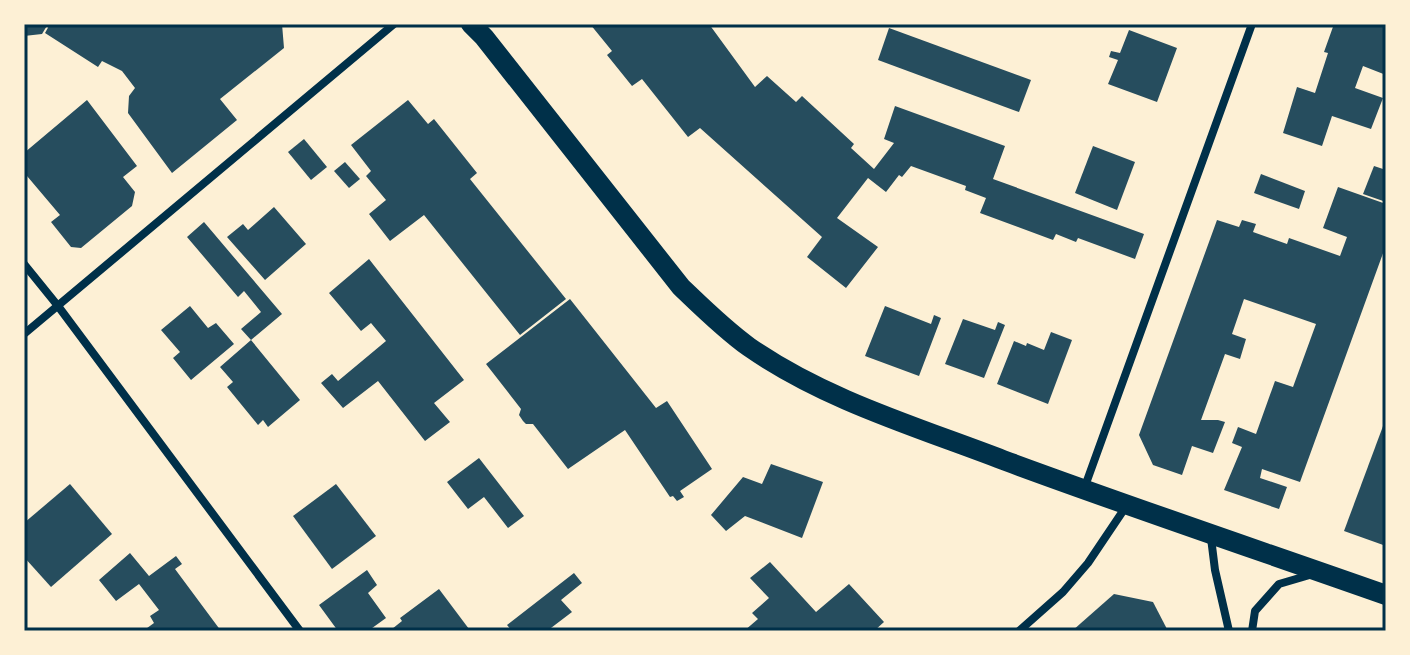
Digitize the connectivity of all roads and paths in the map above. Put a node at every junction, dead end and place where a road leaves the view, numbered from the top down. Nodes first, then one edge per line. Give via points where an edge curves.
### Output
1 (394, 24) edge
2 (471, 24) edge
3 (1252, 24) edge
4 (24, 264) edge
5 (58, 306) junction
6 (24, 334) edge
7 (1084, 489) junction
8 (1128, 505) junction
9 (1211, 534) junction
10 (1321, 572) junction
11 (1386, 595) edge
12 (300, 631) edge
13 (1019, 631) edge
14 (1229, 631) edge
15 (1252, 631) edge

1 - 5 street
2 - 7 main road via 681,287 748,346 831,395
3 - 7 street
4 - 5 street
5 - 6 street
5 - 12 street
7 - 8 main road
8 - 9 main road
8 - 13 street via 1063,592
9 - 10 main road
9 - 14 street
10 - 11 main road
10 - 15 street via 1279,584 1255,611

